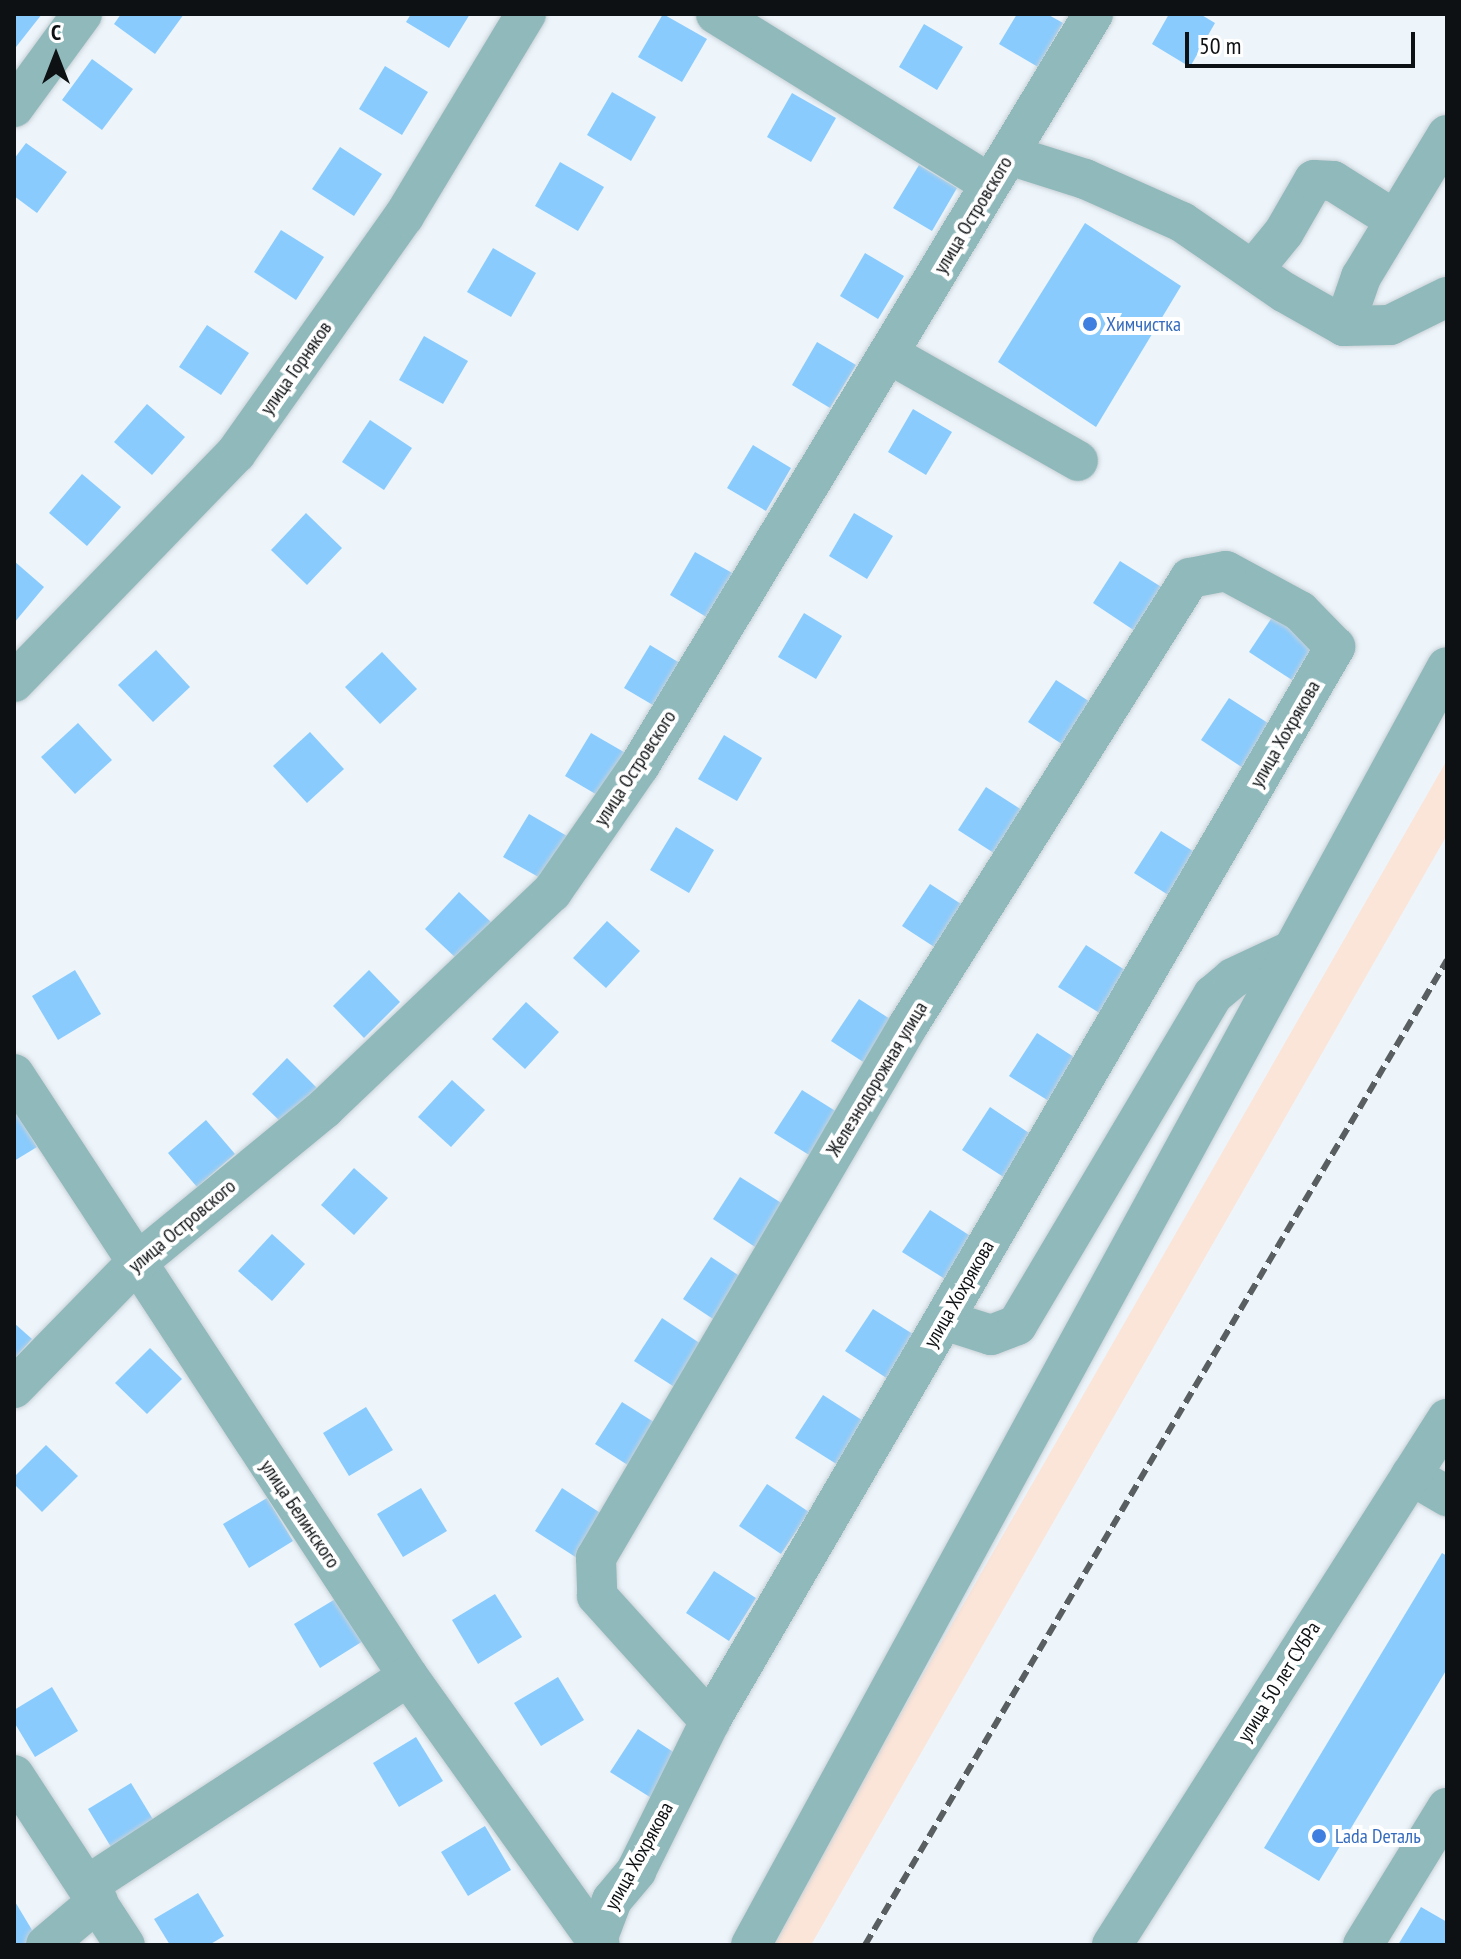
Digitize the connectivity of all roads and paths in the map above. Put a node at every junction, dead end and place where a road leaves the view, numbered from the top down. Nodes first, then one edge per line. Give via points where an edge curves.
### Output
1 (82, 14) edge
2 (526, 14) edge
3 (716, 14) edge
4 (1093, 14) edge
5 (14, 107) edge
6 (1447, 135) edge
7 (1000, 170) junction
8 (1395, 220) junction
9 (1253, 270) junction
10 (1447, 297) edge
11 (1344, 326) junction
12 (889, 354) junction
13 (1078, 461) dead end
14 (1335, 647) joint
15 (1447, 667) edge
16 (14, 682) edge
17 (1291, 951) junction
18 (14, 1074) edge
19 (134, 1265) junction
20 (944, 1320) junction
21 (14, 1388) edge
22 (1447, 1419) edge
23 (1411, 1475) junction
24 (1447, 1496) edge
25 (408, 1676) junction
26 (710, 1721) junction
27 (14, 1775) edge
28 (1447, 1808) edge
29 (93, 1893) junction
30 (597, 1943) edge
31 (46, 1945) edge
32 (125, 1945) edge
33 (751, 1945) edge
34 (1112, 1945) edge
35 (1363, 1945) edge

1 - 5 street
2 - 16 street, улица Горняков via 404,216 236,453
3 - 7 street
4 - 7 street, улица Островского
6 - 8 street
7 - 9 street via 1085,179 1182,222
7 - 12 street, улица Островского
8 - 9 street via 1333,181 1314,180 1284,232
8 - 11 street via 1361,277
9 - 11 street
10 - 11 street via 1390,325
12 - 13 street
12 - 19 street, улица Островского via 640,765 552,892 325,1108
14 - 20 street, улица Хохрякова
14 - 26 street, Железнодорожная улица via 1300,611 1226,571 1190,578 909,1024 604,1544 596,1558 597,1596
15 - 17 street
17 - 20 street via 1233,978 1213,995 1017,1325 991,1335
17 - 33 street
18 - 19 street, улица Белинского
19 - 21 street, улица Островского
19 - 25 street, улица Белинского
20 - 26 street, улица Хохрякова
22 - 23 street, улица 50 лет СУБРа
23 - 24 street
23 - 34 street, улица 50 лет СУБРа
25 - 29 street
25 - 30 street, улица Белинского
26 - 30 street, улица Хохрякова via 636,1871 612,1900
27 - 29 street
28 - 35 street
29 - 31 street
29 - 32 street

